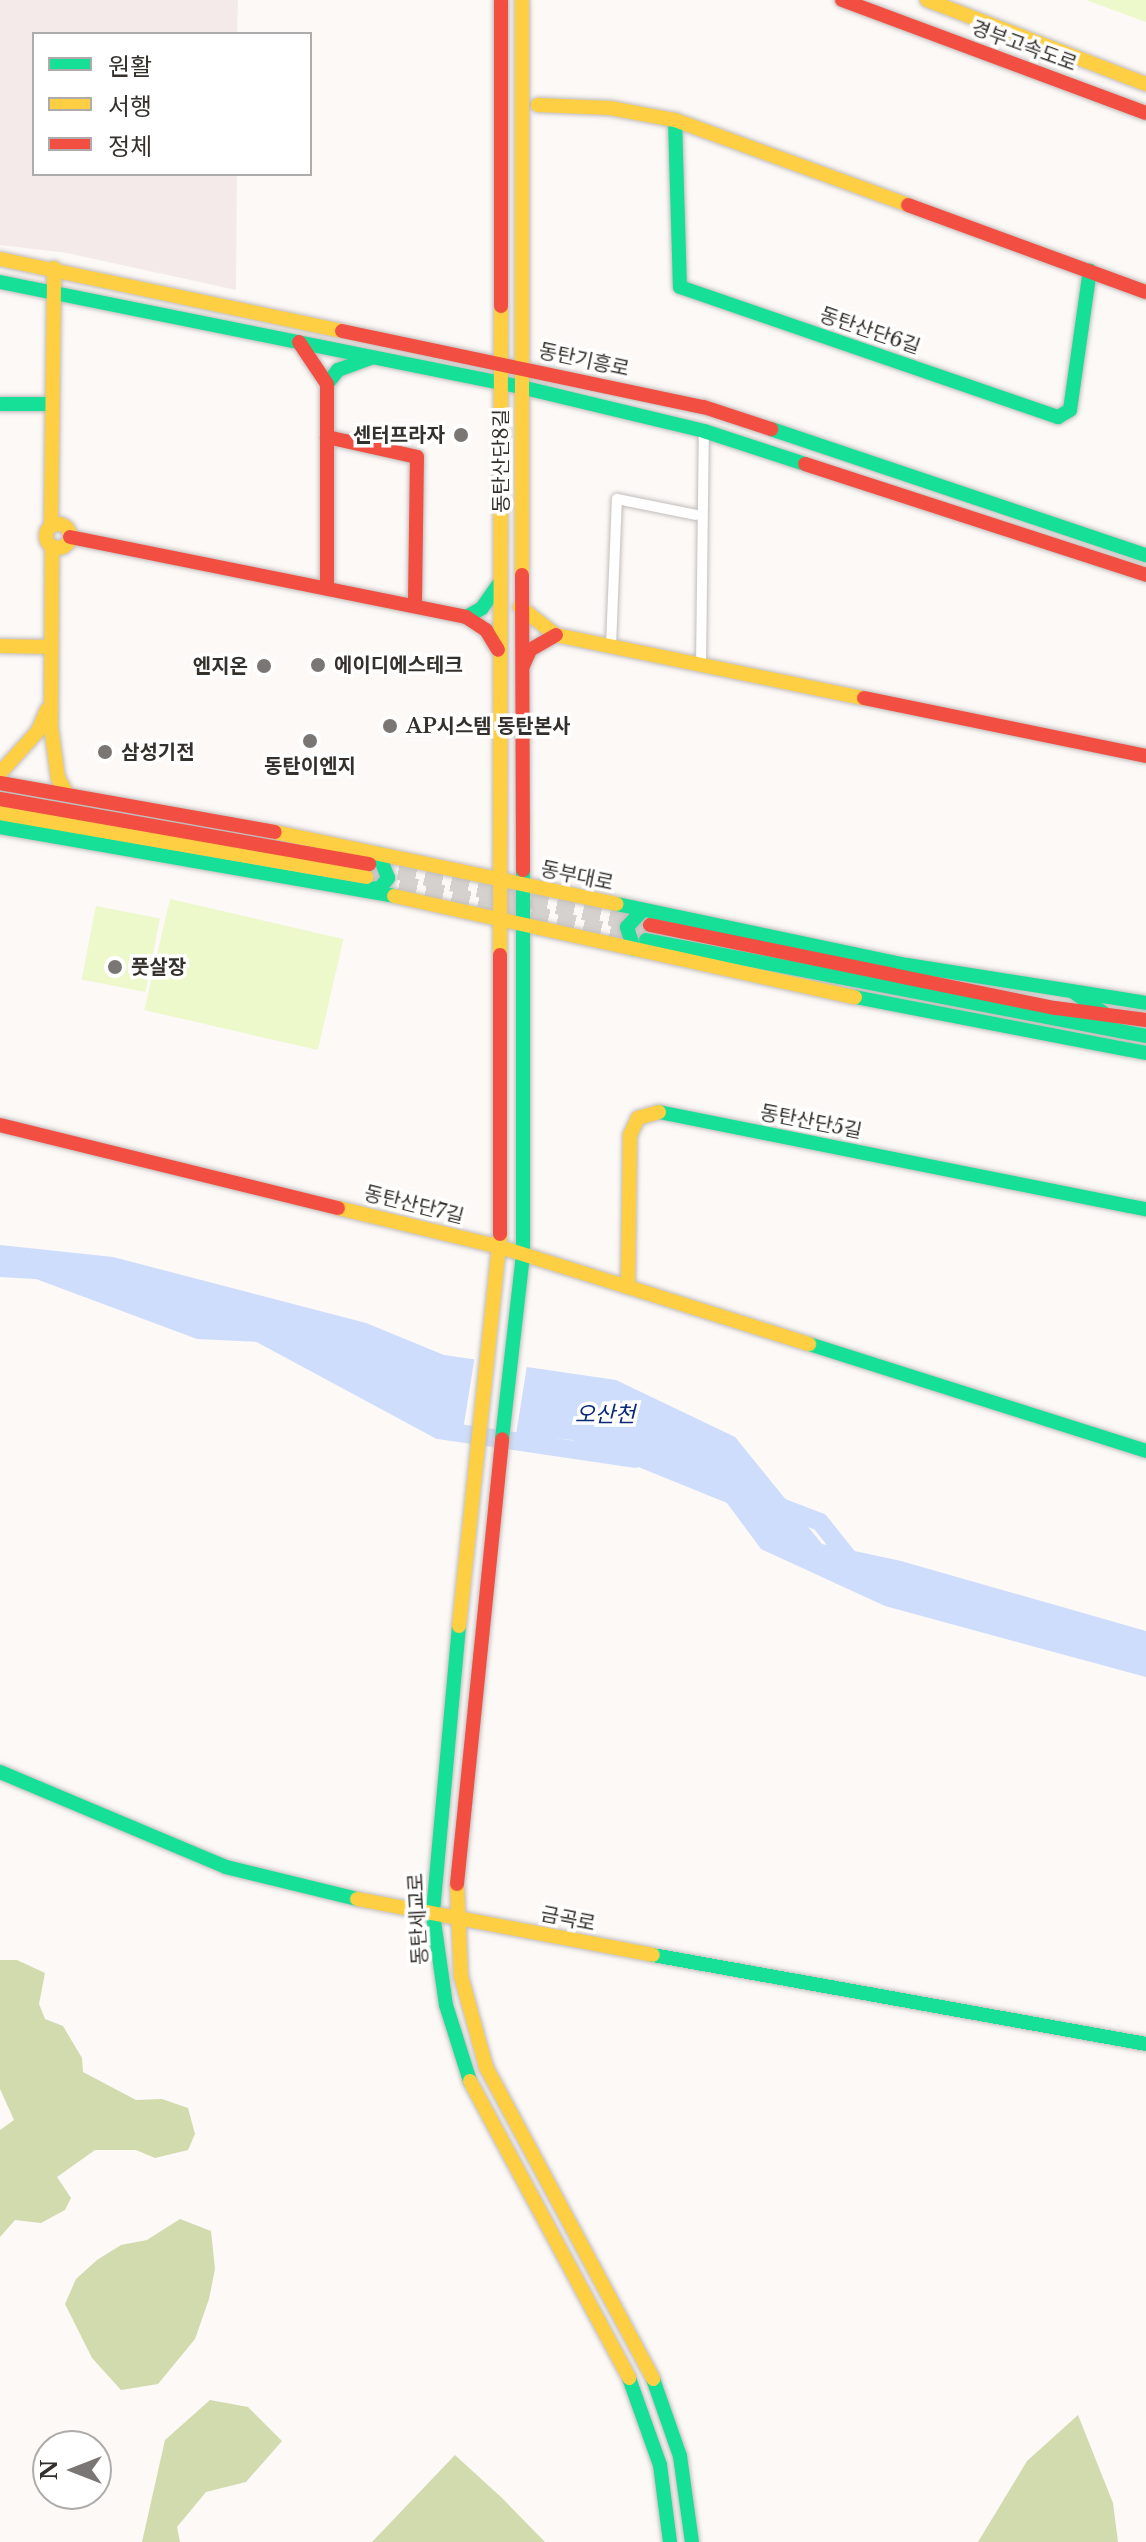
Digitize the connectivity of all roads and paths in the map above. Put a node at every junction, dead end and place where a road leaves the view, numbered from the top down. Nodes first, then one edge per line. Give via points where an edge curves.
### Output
1 (501, 0) edge
2 (522, 0) edge
3 (842, 0) edge
4 (927, 0) edge
5 (1146, 84) edge
6 (538, 105) dead end
7 (1146, 113) edge
8 (675, 120) junction
9 (0, 259) edge
10 (54, 268) junction
11 (1090, 270) junction
12 (0, 282) edge
13 (51, 290) junction
14 (1146, 292) edge
15 (299, 342) junction
16 (371, 358) junction
17 (502, 364) junction
18 (521, 368) junction
19 (502, 383) junction
20 (327, 384) junction
21 (521, 387) junction
22 (0, 404) edge
23 (52, 404) junction
24 (704, 431) junction
25 (327, 437) junction
26 (696, 515) dead end
27 (51, 526) junction
28 (70, 537) junction
29 (52, 546) junction
30 (1146, 555) edge
31 (1146, 575) edge
32 (500, 582) junction
33 (327, 587) junction
34 (415, 606) junction
35 (520, 607) junction
36 (466, 617) junction
37 (556, 635) junction
38 (0, 646) edge
39 (611, 646) junction
40 (51, 647) junction
41 (500, 654) junction
42 (701, 665) junction
43 (520, 675) junction
44 (51, 698) junction
45 (1146, 756) edge
46 (0, 773) edge
47 (0, 783) edge
48 (67, 794) junction
49 (0, 799) edge
50 (0, 813) edge
51 (0, 826) edge
52 (369, 871) junction
53 (499, 880) junction
54 (519, 884) junction
55 (642, 911) junction
56 (499, 918) junction
57 (519, 923) junction
58 (643, 938) junction
59 (1075, 993) junction
60 (1146, 1003) edge
61 (1106, 1015) junction
62 (1146, 1020) edge
63 (1146, 1036) edge
64 (1146, 1044) edge
65 (1114, 1050) junction
66 (1146, 1053) edge
67 (0, 1125) edge
68 (1146, 1209) edge
69 (500, 1247) junction
70 (523, 1255) junction
71 (628, 1287) junction
72 (1146, 1451) edge
73 (0, 1772) edge
74 (433, 1914) junction
75 (456, 1919) junction
76 (1146, 2044) edge
77 (670, 2542) edge
78 (692, 2542) edge

1 - 17 main road, 동탄산단8길
2 - 18 main road, 동탄산단8길
3 - 7 main road, 경부고속도로
4 - 5 main road, 경부고속도로
6 - 8 main road via 610,108
8 - 11 main road
8 - 11 main road, 동탄산단6길 via 680,287 1058,417 1070,410
9 - 10 main road, 동탄기흥로
10 - 13 main road
10 - 17 main road, 동탄기흥로
11 - 14 main road
12 - 13 main road, 동탄기흥로
13 - 15 main road, 동탄기흥로
13 - 23 main road
15 - 16 main road, 동탄기흥로
15 - 20 main road
16 - 19 main road, 동탄기흥로
16 - 20 main road via 338,370
17 - 18 main road, 동탄기흥로
17 - 19 main road, 동탄산단8길
18 - 21 main road, 동탄산단8길
18 - 30 main road, 동탄기흥로 via 704,407
19 - 21 main road, 동탄기흥로
19 - 32 main road, 동탄산단8길
20 - 25 main road
21 - 24 main road, 동탄기흥로
21 - 35 main road, 동탄산단8길
22 - 23 main road
23 - 27 main road
24 - 31 main road, 동탄기흥로
24 - 42 street
25 - 33 main road
25 - 34 main road via 417,457
26 - 39 street via 617,499
27 - 28 main road via 66,526
27 - 29 main road via 46,536
28 - 29 main road via 64,546
28 - 33 main road
29 - 40 main road
32 - 36 main road via 482,608
32 - 41 main road, 동탄산단8길
33 - 34 main road
34 - 36 main road
35 - 37 main road
35 - 43 main road, 동탄산단8길
36 - 41 main road via 486,630
37 - 39 main road
37 - 43 main road via 530,650
38 - 40 main road
39 - 42 main road
40 - 44 main road
41 - 53 main road, 동탄산단8길
42 - 45 main road
43 - 54 main road, 동탄산단8길
44 - 46 main road via 38,731
44 - 48 main road via 54,756
47 - 48 main road, 동부대로
48 - 52 main road, 동부대로
49 - 52 main road, 동부대로
50 - 52 main road, 동부대로
51 - 52 main road, 동부대로
52 - 53 main road, 동부대로
52 - 56 main road, 동부대로
53 - 54 main road, 동부대로
53 - 56 main road, 동탄산단8길
54 - 55 main road, 동부대로
54 - 57 main road, 동탄산단8길
55 - 58 main road via 627,927
55 - 59 main road, 동부대로
56 - 57 main road, 동부대로
56 - 69 main road
57 - 58 main road, 동부대로
57 - 70 main road
58 - 61 main road, 동부대로
58 - 63 main road, 동부대로
58 - 65 main road, 동부대로
59 - 60 main road, 동부대로
59 - 61 main road
61 - 62 main road, 동부대로
64 - 65 main road via 1123,1041
65 - 66 main road, 동부대로
67 - 69 main road, 동탄산단7길
68 - 71 main road, 동탄산단5길 via 652,1111 638,1118 630,1135
69 - 70 main road, 동탄산단7길
69 - 74 main road, 동탄세교로
70 - 71 main road
70 - 75 main road, 동탄세교로 via 458,1835
71 - 72 main road
73 - 74 main road, 금곡로 via 226,1867
74 - 75 main road, 금곡로
74 - 77 main road, 동탄세교로 via 459,2054 485,2116 637,2393 660,2465
75 - 76 main road, 금곡로
75 - 78 main road, 동탄세교로 via 461,1976 486,2067 647,2361 680,2456

